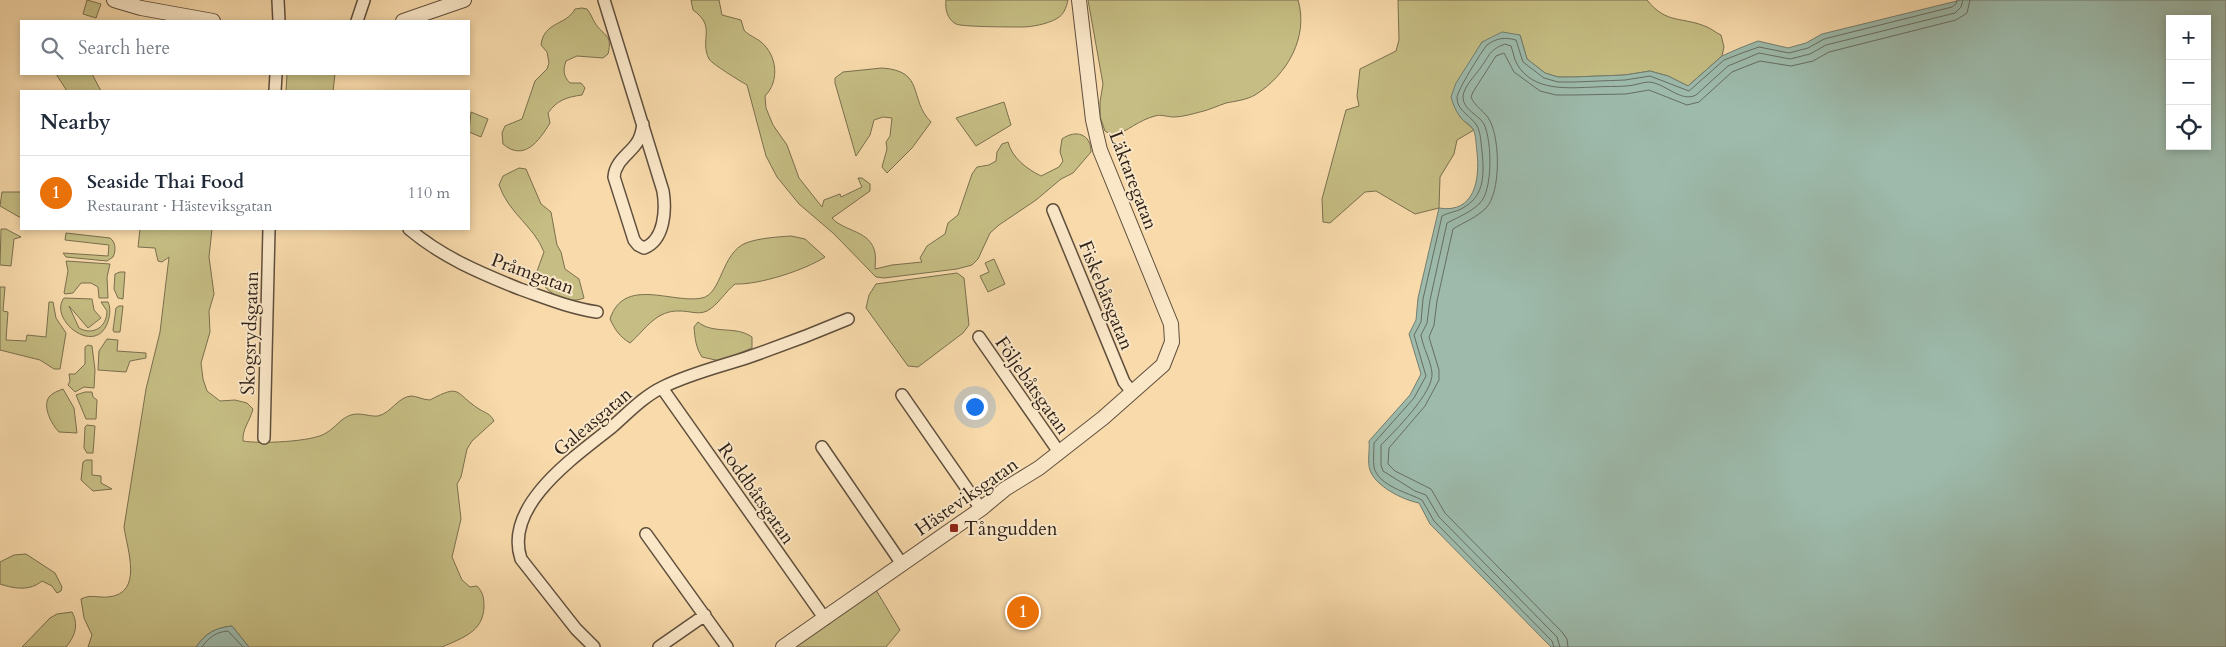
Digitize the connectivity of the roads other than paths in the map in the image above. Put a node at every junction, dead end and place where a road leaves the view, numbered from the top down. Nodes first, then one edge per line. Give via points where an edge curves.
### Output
1 (114, 0) edge
2 (278, 0) edge
3 (364, 0) edge
4 (464, 0) edge
5 (604, 0) edge
6 (1079, 0) edge
7 (207, 20) edge
8 (279, 20) edge
9 (356, 20) edge
10 (405, 20) edge
11 (276, 75) edge
12 (275, 90) edge
13 (643, 124) junction
14 (1053, 210) dead end
15 (269, 230) edge
16 (410, 230) edge
17 (597, 312) dead end
18 (848, 319) dead end
19 (979, 337) dead end
20 (1163, 365) joint
21 (662, 388) junction
22 (1132, 392) junction
23 (902, 395) dead end
24 (264, 438) dead end
25 (822, 447) dead end
26 (1059, 452) junction
27 (981, 508) junction
28 (646, 534) dead end
29 (902, 564) junction
30 (705, 615) junction
31 (825, 619) junction
32 (594, 647) edge
33 (659, 647) edge
34 (727, 647) edge
35 (783, 647) edge

1 - 7 street
2 - 8 street
3 - 9 street
4 - 10 street
5 - 13 street
6 - 20 street, Läktaregatan via 1093,120 1100,150 1171,324 1172,342
11 - 12 street
13 - 13 street via 637,143 621,161 614,178 634,240 644,248 656,237 666,208
14 - 22 street, Fiskebåtsgatan via 1124,382
15 - 24 street, Skogsrydsgatan
16 - 17 street, Pråmgatan via 433,248 465,266 562,304
18 - 21 street, Galeasgatan
19 - 26 street, Följebåtsgatan
20 - 22 street, Hästeviksgatan
21 - 31 street, Roddbåtsgatan
21 - 32 street, Galeasgatan via 545,485 530,505 521,526 518,546 521,559
22 - 26 street, Hästeviksgatan
23 - 27 street
25 - 29 street
26 - 27 street, Hästeviksgatan
27 - 29 street, Hästeviksgatan
28 - 30 street
29 - 31 street, Hästeviksgatan
30 - 33 street
30 - 34 street
31 - 35 street, Hästeviksgatan

